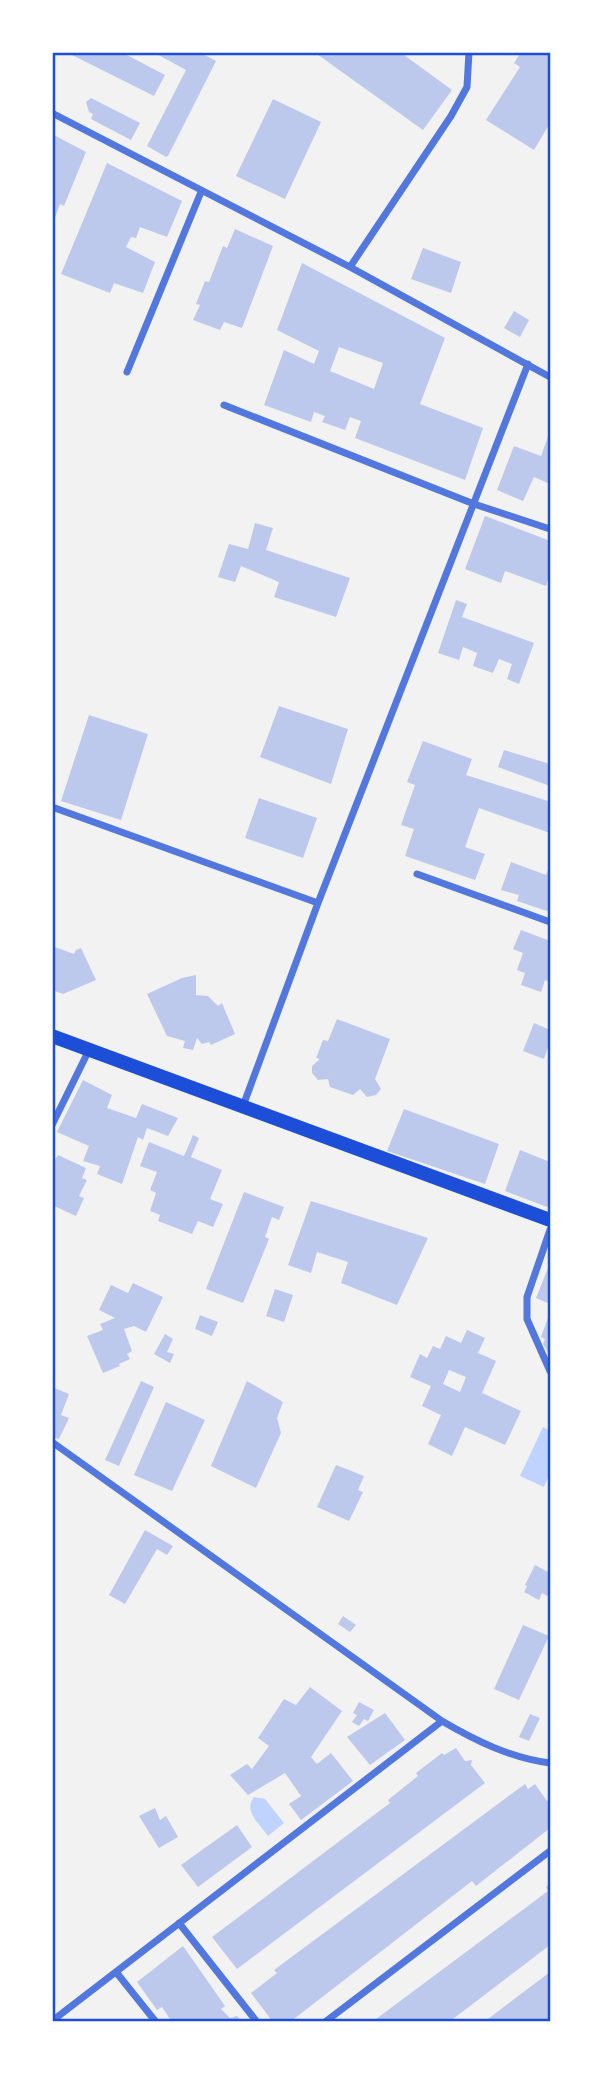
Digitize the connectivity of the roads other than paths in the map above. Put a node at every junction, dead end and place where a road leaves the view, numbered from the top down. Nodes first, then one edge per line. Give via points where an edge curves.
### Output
1 (469, 52) edge
2 (52, 113) edge
3 (201, 192) junction
4 (350, 267) junction
5 (528, 364) junction
6 (127, 372) dead end
7 (551, 377) edge
8 (224, 405) dead end
9 (474, 504) junction
10 (551, 529) edge
11 (52, 807) edge
12 (417, 874) dead end
13 (318, 903) junction
14 (551, 922) edge
15 (52, 1036) edge
16 (89, 1050) junction
17 (243, 1107) junction
18 (52, 1125) edge
19 (551, 1220) edge
20 (551, 1230) edge
21 (551, 1371) edge
22 (52, 1441) edge
23 (442, 1721) junction
24 (551, 1763) edge
25 (551, 1851) edge
26 (179, 1923) junction
27 (116, 1972) junction
28 (52, 2021) edge
29 (156, 2021) edge
30 (257, 2021) edge
31 (325, 2021) edge

1 - 4 street via 467,87
2 - 3 street
3 - 4 street
3 - 6 street
4 - 5 street
5 - 7 street
5 - 9 street
8 - 9 street
9 - 10 street
9 - 13 street
11 - 13 street
12 - 14 street
13 - 17 street
15 - 16 main road
16 - 17 main road
16 - 18 street
17 - 19 main road
20 - 21 street via 527,1297 527,1319
22 - 23 street
23 - 24 street via 494,1748
23 - 26 street
25 - 31 street
26 - 27 street
26 - 30 street
27 - 28 street
27 - 29 street

